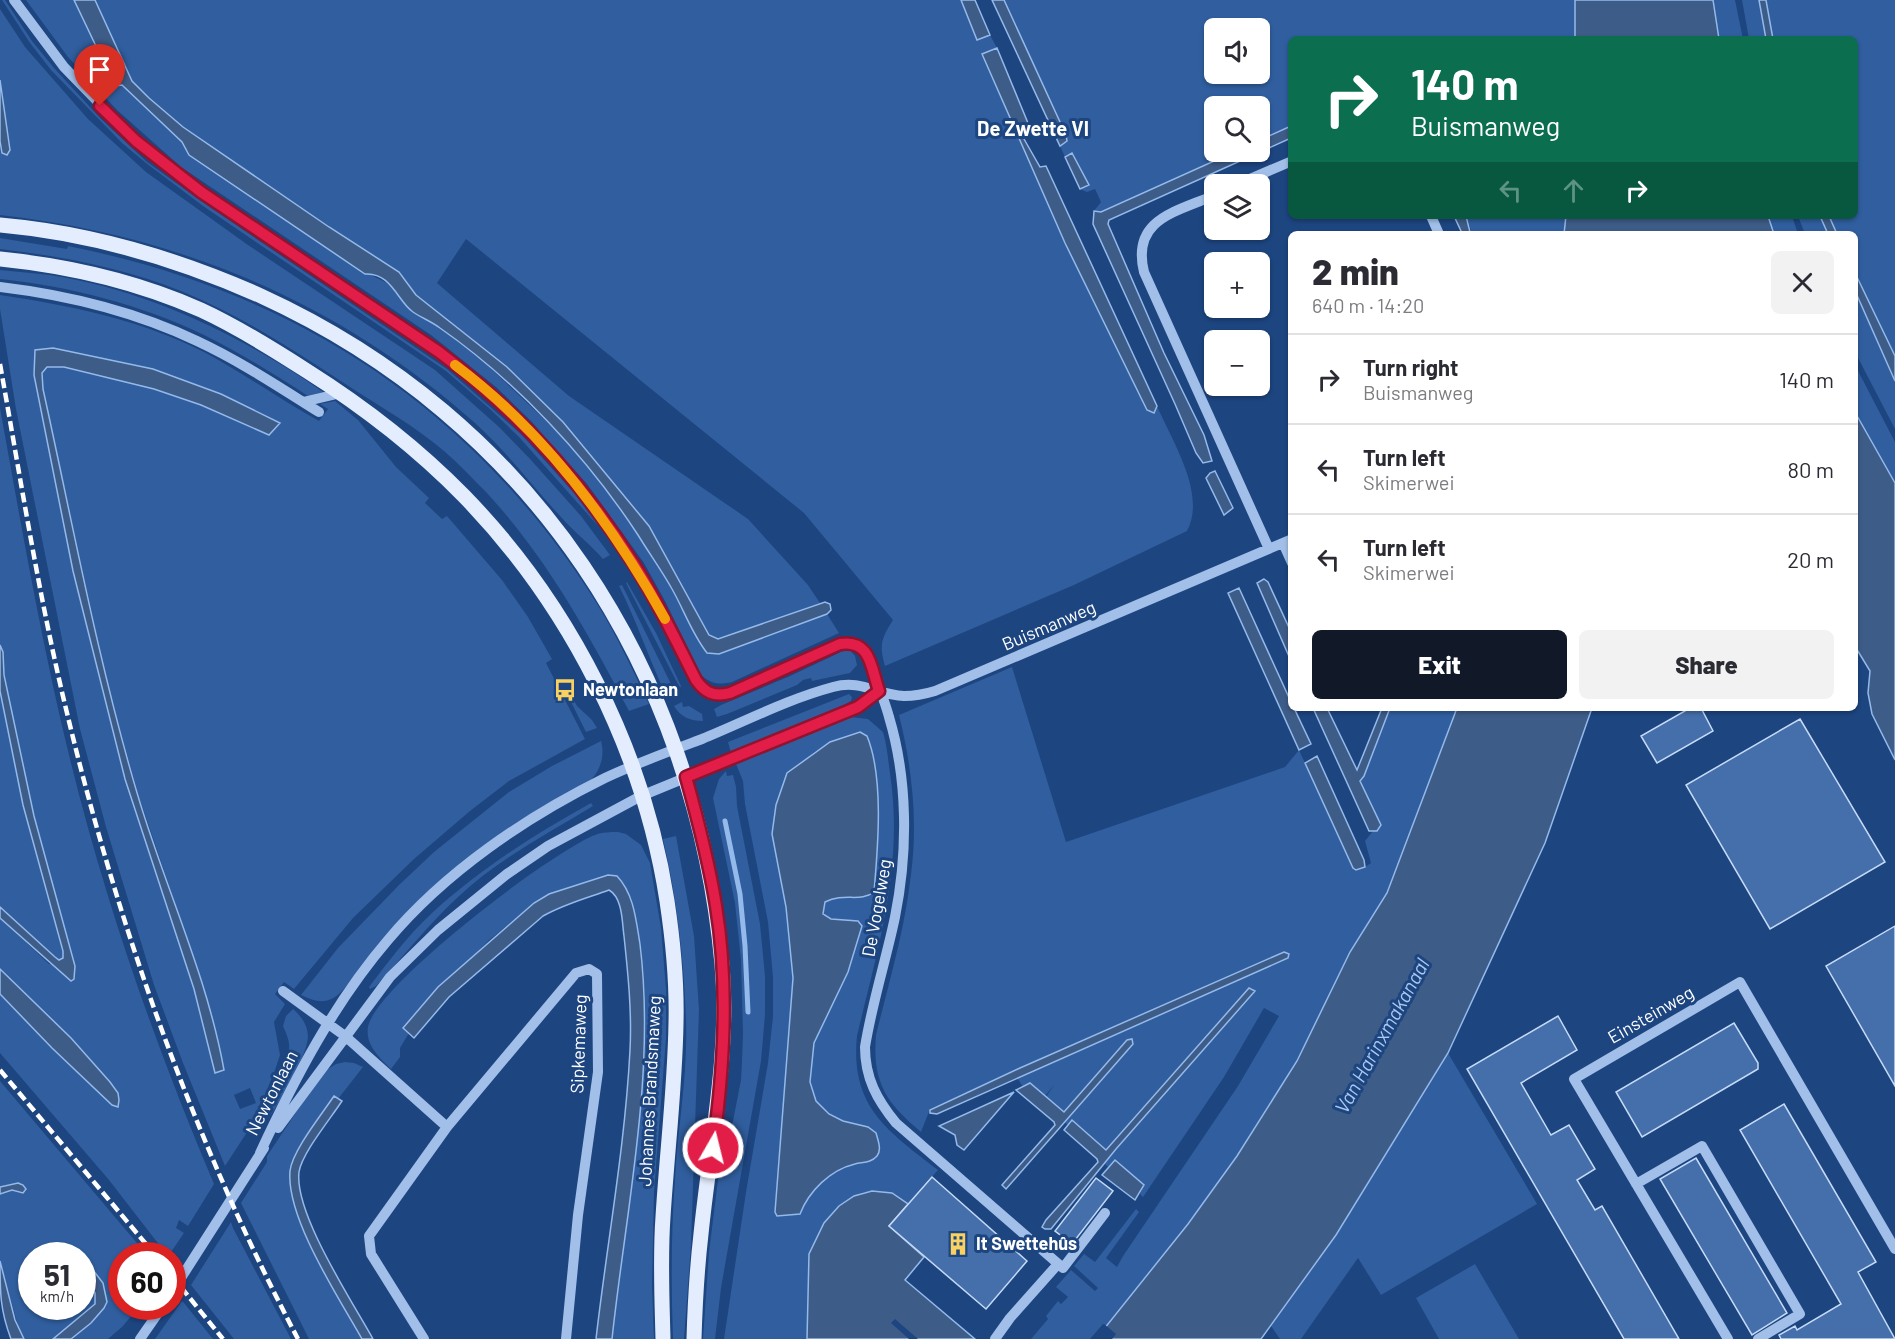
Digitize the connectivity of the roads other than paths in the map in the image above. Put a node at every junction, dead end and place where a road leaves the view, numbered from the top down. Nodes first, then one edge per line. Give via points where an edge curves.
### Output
1 (14, 0) edge
2 (1288, 163) edge
3 (1261, 174) edge
4 (1204, 200) edge
5 (0, 225) edge
6 (0, 259) edge
7 (0, 287) edge
8 (341, 393) junction
9 (303, 402) junction
10 (319, 412) dead end
11 (1287, 541) edge
12 (1269, 549) junction
13 (879, 691) junction
14 (677, 749) junction
15 (631, 767) junction
16 (686, 777) junction
17 (641, 796) junction
18 (283, 990) dead end
19 (328, 1023) junction
20 (345, 1036) junction
21 (447, 1127) junction
22 (260, 1153) junction
23 (1636, 1184) junction
24 (1106, 1213) dead end
25 (1895, 1249) edge
26 (1058, 1264) junction
27 (186, 1270) edge
28 (153, 1320) edge
29 (140, 1339) edge
30 (424, 1339) edge
31 (566, 1339) edge
32 (663, 1339) edge
33 (694, 1339) edge
34 (995, 1339) edge
35 (1728, 1339) edge
36 (1758, 1339) edge

1 - 13 street, De Vogelweg via 64,67 136,141 201,192 439,352 540,441 634,564 702,689 713,694 730,693 851,642 866,652
2 - 3 street
4 - 12 street via 1152,226 1141,244 1140,256
5 - 14 main road via 108,243 216,276 338,335 429,398 519,483 577,556 625,635
6 - 8 main road, Johannes Brandsmaweg via 60,267 145,288 202,311
7 - 9 street via 85,302 165,327 197,340
8 - 9 street
8 - 15 main road, Johannes Brandsmaweg via 426,460 508,546 584,659
9 - 10 street
11 - 12 street, Buismanweg
12 - 13 street, Buismanweg via 935,691 903,696
13 - 14 street, Buismanweg via 854,683 836,686
13 - 16 street via 858,707
13 - 26 street, De Vogelweg via 889,714 901,775 904,830 895,916 868,1027 865,1060 874,1091 896,1123
14 - 15 street, Buismanweg
14 - 16 main road
15 - 17 main road, Johannes Brandsmaweg
15 - 19 street, Newtonlaan via 534,819 452,877 388,939
16 - 17 street, Newtonlaan
16 - 33 main road via 716,908 724,1024 717,1117 701,1231
17 - 20 street, Newtonlaan via 548,846 468,904 390,977
17 - 32 main road, Johannes Brandsmaweg via 667,902 675,990 674,1091 663,1221
18 - 19 street
19 - 20 street
19 - 22 street, Newtonlaan
20 - 21 street
20 - 22 street, Newtonlaan
21 - 30 street, Sipkemaweg via 369,1236 371,1254
21 - 31 street, Sipkemaweg via 576,974 589,969 597,974 598,1072
22 - 27 street, Newtonlaan
23 - 25 street, Einsteinweg via 1574,1078 1740,982
23 - 35 street, Einsteinweg
23 - 36 street via 1702,1146 1800,1314
24 - 26 street via 1063,1269
26 - 34 street
28 - 29 street

